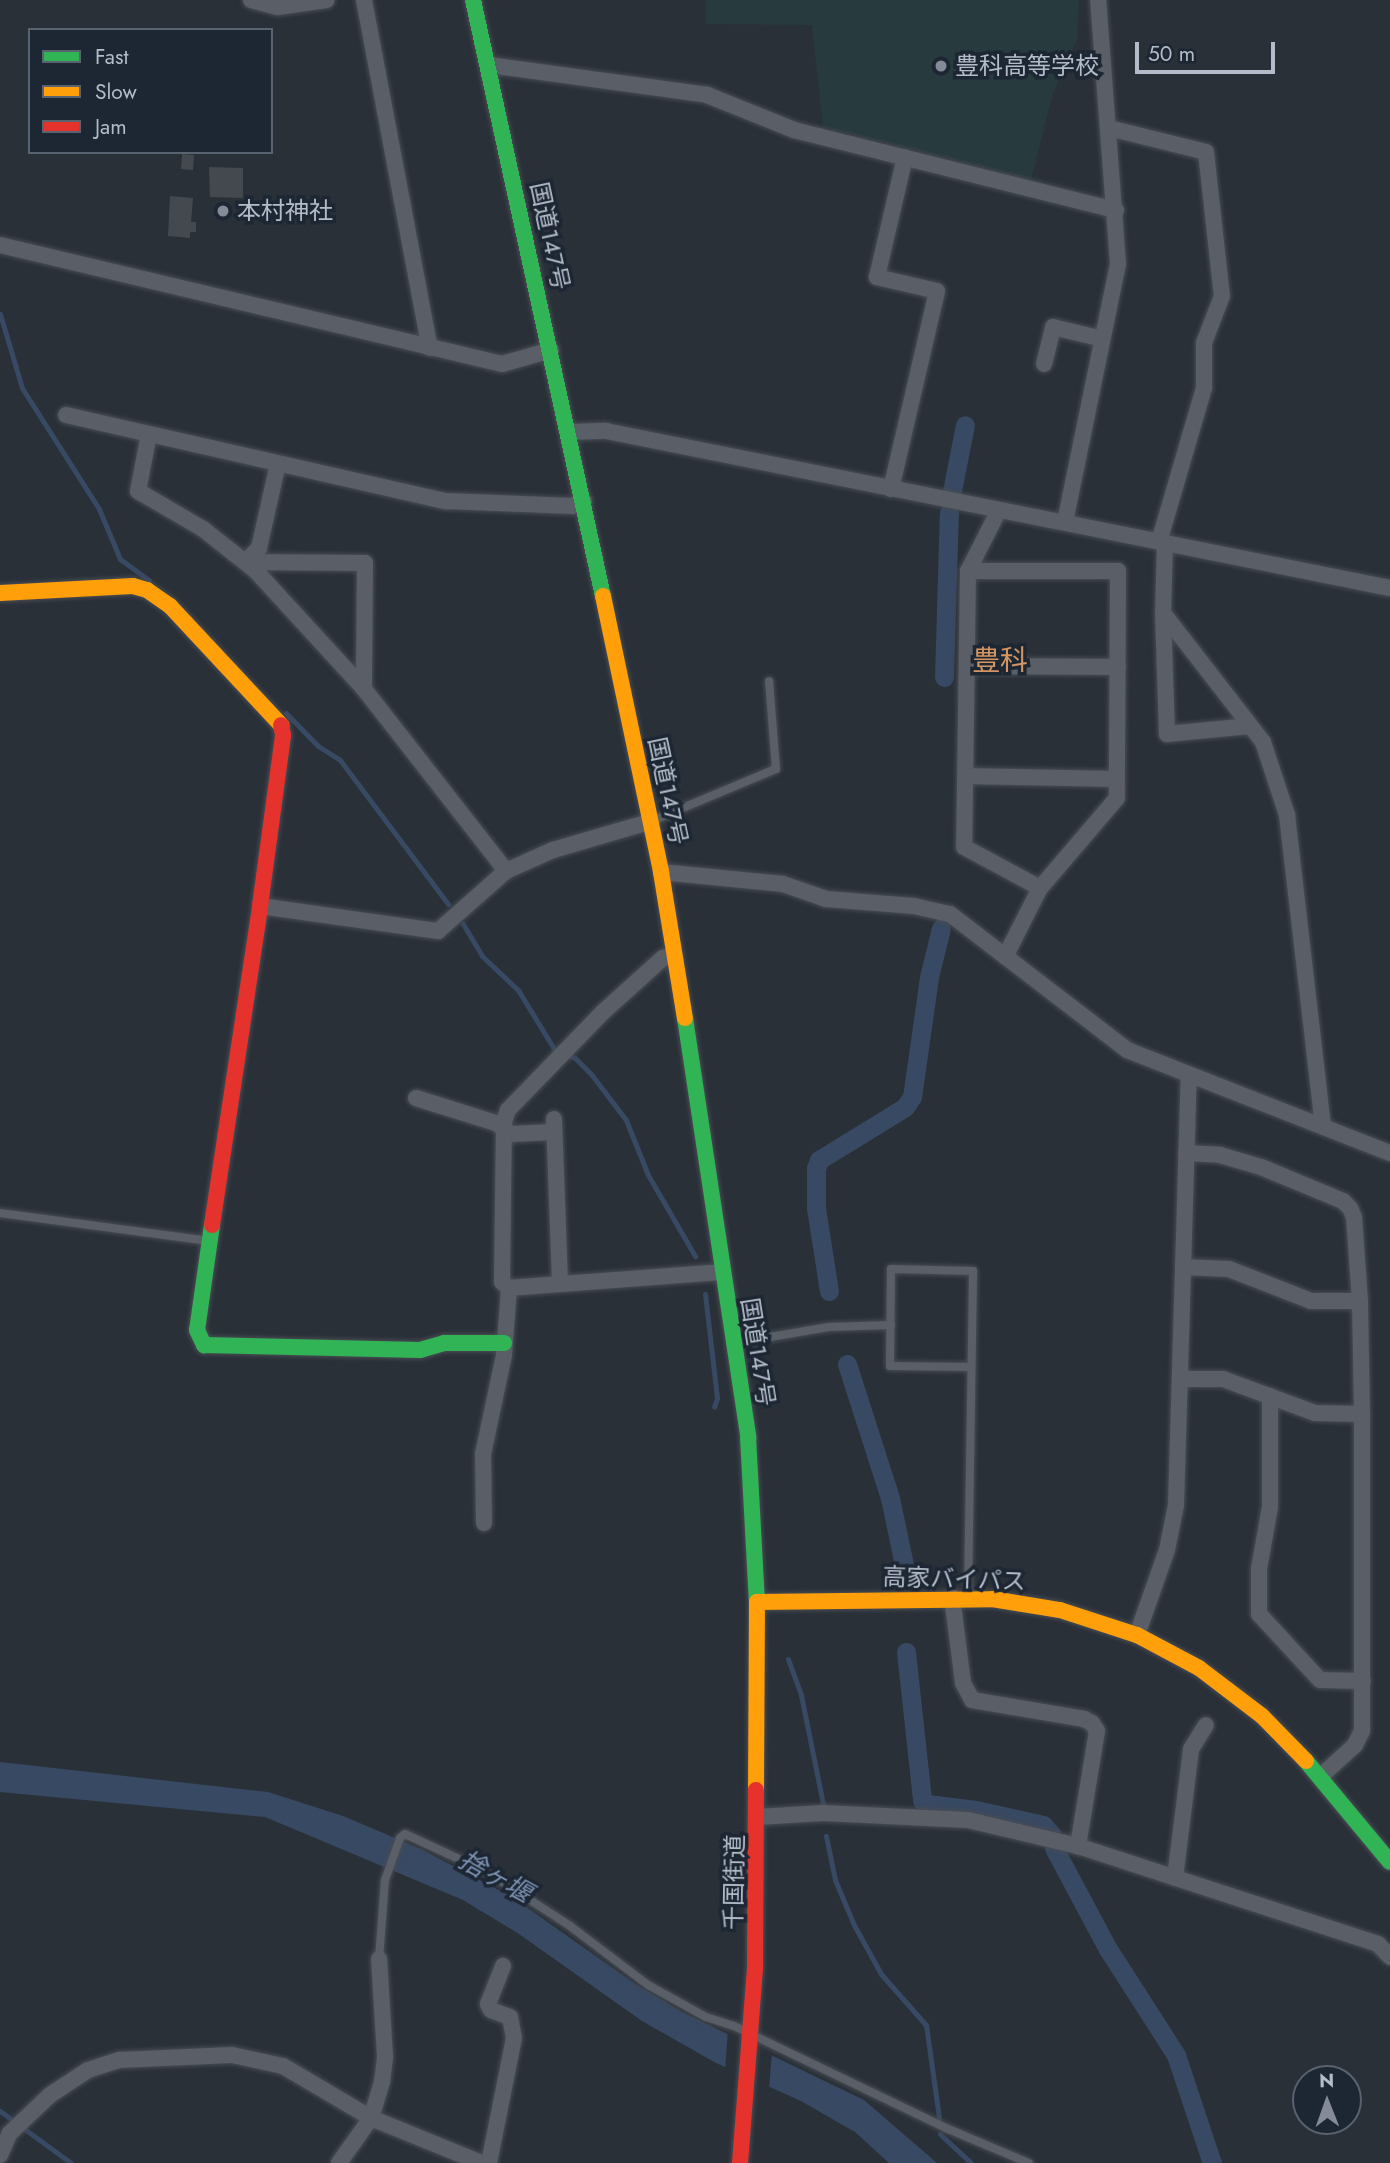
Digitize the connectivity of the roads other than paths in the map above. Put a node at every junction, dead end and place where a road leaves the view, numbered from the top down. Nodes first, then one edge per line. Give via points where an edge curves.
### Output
1 (251, 0) edge
2 (327, 0) edge
3 (364, 0) edge
4 (473, 0) edge
5 (1098, 0) edge
6 (489, 65) junction
7 (1109, 128) junction
8 (905, 157) junction
9 (1116, 210) junction
10 (0, 246) edge
11 (1103, 339) junction
12 (430, 348) junction
13 (551, 350) junction
14 (1044, 364) dead end
15 (66, 415) dead end
16 (568, 432) junction
17 (149, 434) junction
18 (278, 464) junction
19 (891, 489) junction
20 (584, 501) junction
21 (999, 510) junction
22 (1065, 522) junction
23 (1162, 542) junction
24 (245, 562) junction
25 (968, 571) junction
26 (1390, 588) edge
27 (0, 593) edge
28 (1163, 613) junction
29 (967, 666) junction
30 (1118, 667) junction
31 (769, 681) dead end
32 (364, 689) junction
33 (1250, 726) junction
34 (965, 776) junction
35 (1117, 779) junction
36 (652, 821) junction
37 (506, 871) junction
38 (661, 872) junction
39 (1040, 888) junction
40 (260, 906) junction
41 (675, 955) junction
42 (1005, 957) junction
43 (1189, 1076) junction
44 (416, 1098) dead end
45 (1323, 1126) junction
46 (505, 1130) junction
47 (1186, 1153) junction
48 (1390, 1153) edge
49 (0, 1213) edge
50 (211, 1241) junction
51 (1183, 1266) junction
52 (722, 1272) junction
53 (560, 1284) junction
54 (509, 1288) junction
55 (1360, 1301) junction
56 (891, 1325) junction
57 (736, 1342) junction
58 (504, 1343) junction
59 (971, 1367) junction
60 (1180, 1379) junction
61 (1270, 1396) junction
62 (1362, 1414) junction
63 (484, 1523) dead end
64 (960, 1597) junction
65 (757, 1602) junction
66 (1137, 1635) junction
67 (1363, 1681) junction
68 (1206, 1725) dead end
69 (1321, 1776) junction
70 (757, 1817) junction
71 (1078, 1846) junction
72 (1390, 1861) edge
73 (1175, 1878) junction
74 (1390, 1957) edge
75 (379, 1959) joint
76 (503, 1966) dead end
77 (750, 2037) junction
78 (371, 2118) junction
79 (0, 2155) edge
80 (339, 2163) edge
81 (481, 2163) edge
82 (489, 2163) edge
83 (740, 2163) edge
84 (1030, 2163) edge

1 - 2 street via 278,7
3 - 12 street
4 - 6 main road, 国道147号
5 - 7 street
6 - 8 street via 707,95 794,130
6 - 13 main road, 国道147号
7 - 9 street
7 - 23 street via 1206,152 1222,296 1204,343 1204,388
8 - 9 street
8 - 19 street via 877,277 937,291
9 - 11 street via 1118,264
10 - 12 street
11 - 14 street via 1053,327
11 - 22 street
12 - 13 street via 502,364
13 - 16 main road, 国道147号
15 - 17 street
16 - 19 street via 606,432
16 - 20 main road, 国道147号
17 - 18 street
17 - 24 street via 138,491 203,529
18 - 20 street via 446,501 572,506
18 - 24 street via 259,548
19 - 21 street
20 - 36 main road, 国道147号
21 - 22 street
21 - 25 street
22 - 23 street
23 - 26 street
23 - 28 street
24 - 32 street
24 - 32 street via 365,562
25 - 29 street
25 - 30 street via 1118,571
27 - 40 main road via 133,586 148,590 170,606 281,723
28 - 33 street
28 - 33 street via 1167,733
29 - 30 street
29 - 34 street
30 - 35 street
31 - 36 lane via 776,769
32 - 37 street
33 - 45 street via 1263,742 1287,815
34 - 35 street
34 - 39 street via 964,848
35 - 39 street via 1117,798
36 - 37 street via 553,850
36 - 38 main road, 国道147号
37 - 40 street via 438,931
38 - 41 main road, 国道147号
38 - 42 street via 783,884 826,899 933,909 950,914
39 - 42 street
40 - 50 main road
41 - 46 street via 663,958 531,1084 508,1110
41 - 52 main road, 国道147号
42 - 43 street via 1127,1050
43 - 45 street
43 - 47 street
44 - 46 street via 496,1123
45 - 48 street
46 - 53 street via 511,1134 554,1126
46 - 54 street via 502,1282
47 - 51 street
47 - 55 street via 1220,1154 1343,1201 1354,1217
49 - 50 lane
50 - 58 main road via 197,1329 204,1345 420,1350 444,1343
51 - 55 street via 1228,1269 1311,1300
51 - 60 street
52 - 53 street
52 - 57 main road, 国道147号
53 - 54 street
54 - 58 street
55 - 62 street
56 - 57 lane via 829,1328
56 - 59 lane via 890,1366
56 - 59 lane via 891,1269 973,1270
57 - 65 main road, 国道147号 via 748,1437
58 - 63 street via 483,1454
59 - 64 lane
60 - 61 street via 1223,1379
60 - 66 street via 1176,1505 1167,1550
61 - 62 street via 1315,1413
61 - 67 street via 1270,1507 1259,1569 1259,1615 1320,1680
62 - 67 street
64 - 65 main road, 高家バイパス
64 - 66 main road, 高家バイパス via 1060,1610
64 - 71 street via 963,1683 972,1700 1084,1719 1097,1731
65 - 70 main road, 千国街道
66 - 69 main road, 高家バイパス via 1199,1668 1242,1698
67 - 69 street via 1362,1731 1355,1745
68 - 73 street via 1191,1749
69 - 72 main road, 高家バイパス
70 - 71 street via 823,1813 936,1816
70 - 77 main road, 千国街道
71 - 73 street
73 - 74 street via 1378,1944
75 - 77 lane via 382,1893 405,1834 487,1872 663,1994
75 - 78 street via 385,2056
76 - 82 street via 488,2004 491,2010 510,2017 514,2038
77 - 83 main road, 千国街道
77 - 84 lane
78 - 79 street via 283,2066 232,2055 118,2060 88,2070 50,2095 10,2133
78 - 80 street
78 - 81 street

